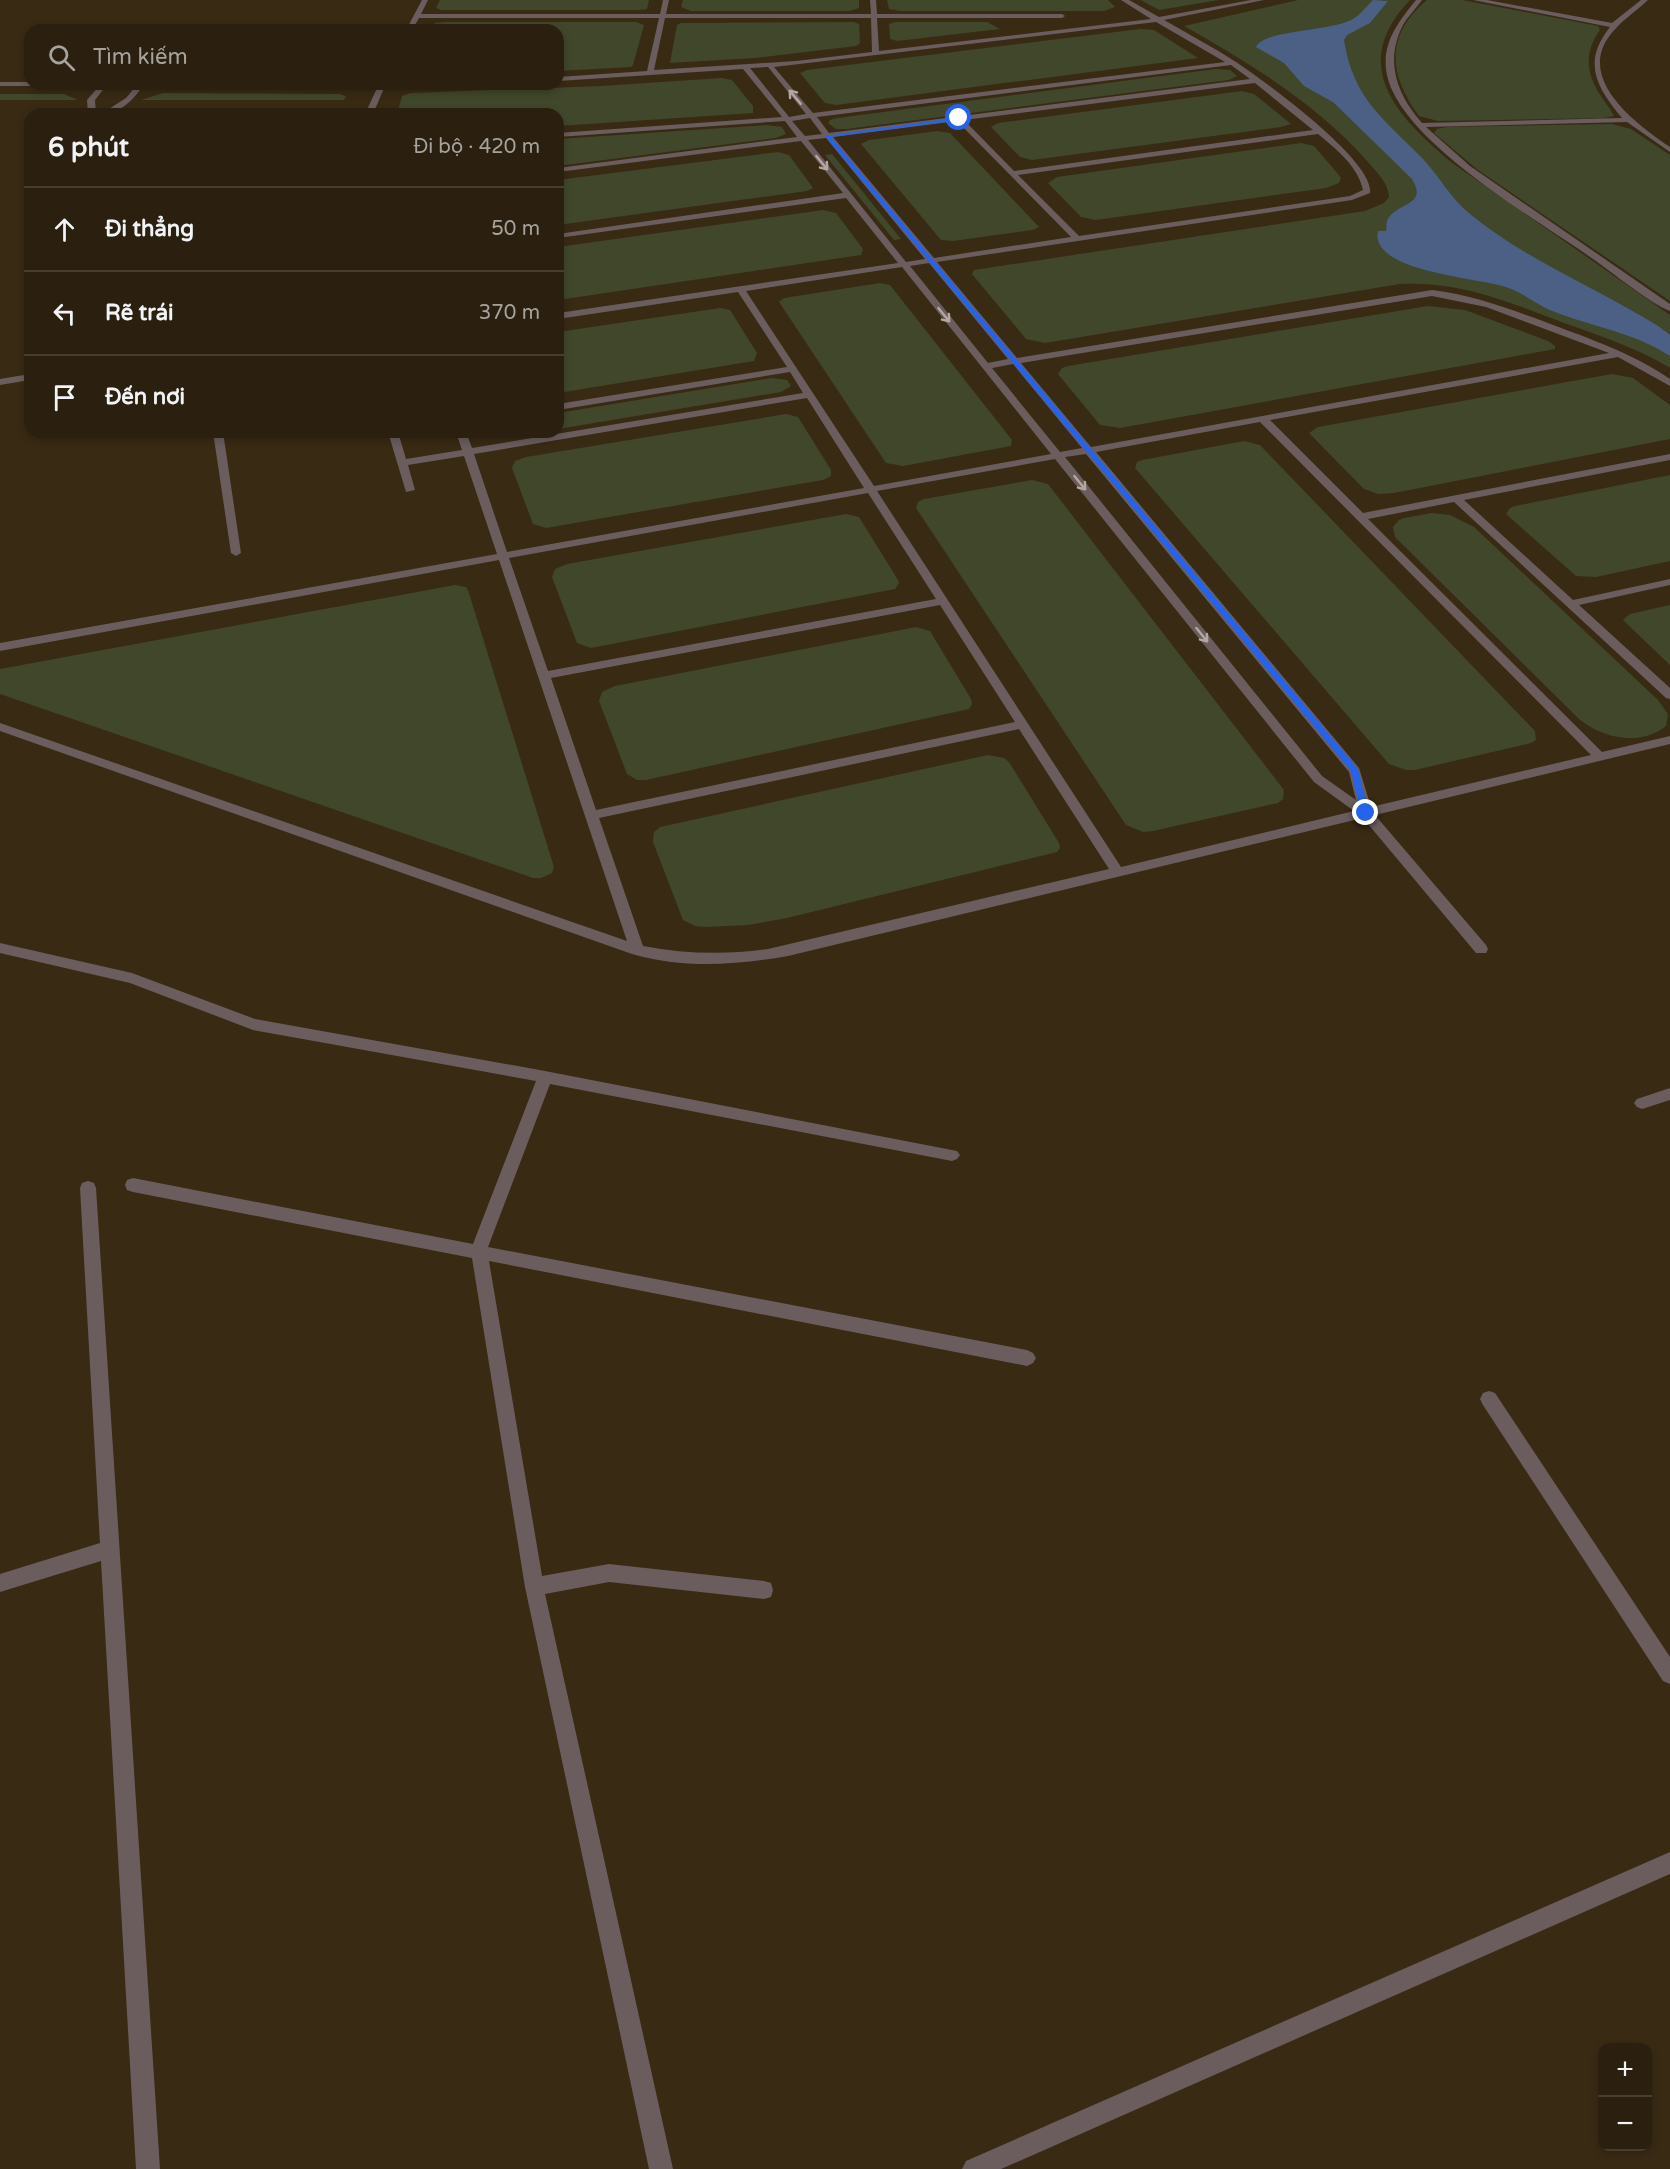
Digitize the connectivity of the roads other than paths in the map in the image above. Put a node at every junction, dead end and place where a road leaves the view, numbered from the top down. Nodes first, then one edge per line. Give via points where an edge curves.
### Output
1 (425, 0) edge
2 (666, 0) edge
3 (873, 0) edge
4 (1124, 0) edge
5 (1261, 0) edge
6 (1419, 0) edge
7 (1476, 0) edge
8 (1645, 0) edge
9 (417, 16) junction
10 (662, 16) junction
11 (874, 16) junction
12 (1062, 16) dead end
13 (1156, 20) junction
14 (412, 24) edge
15 (1612, 25) junction
16 (876, 53) junction
17 (1232, 63) junction
18 (770, 66) junction
19 (746, 68) junction
20 (650, 75) junction
21 (564, 79) edge
22 (1258, 80) junction
23 (0, 84) edge
24 (24, 84) edge
25 (99, 90) edge
26 (136, 90) edge
27 (379, 90) edge
28 (92, 108) edge
29 (115, 108) edge
30 (372, 108) edge
31 (812, 116) junction
32 (959, 118) junction
33 (787, 119) junction
34 (1628, 120) junction
35 (1419, 125) junction
36 (1321, 131) junction
37 (564, 135) edge
38 (828, 136) junction
39 (803, 139) junction
40 (1670, 150) edge
41 (564, 169) edge
42 (1013, 173) junction
43 (848, 195) junction
44 (564, 235) edge
45 (1077, 239) junction
46 (931, 261) junction
47 (904, 265) junction
48 (741, 289) junction
49 (1670, 308) edge
50 (564, 315) edge
51 (1620, 354) junction
52 (1015, 361) junction
53 (986, 366) junction
54 (793, 369) junction
55 (24, 378) edge
56 (0, 382) edge
57 (1670, 383) edge
58 (809, 395) junction
59 (564, 406) edge
60 (1263, 418) junction
61 (564, 436) edge
62 (219, 438) edge
63 (395, 438) edge
64 (463, 438) edge
65 (551, 438) edge
66 (1089, 450) junction
67 (467, 452) junction
68 (1058, 456) junction
69 (1670, 457) edge
70 (402, 463) junction
71 (871, 489) junction
72 (410, 490) dead end
73 (1457, 499) junction
74 (1361, 517) junction
75 (236, 553) dead end
76 (502, 556) junction
77 (1670, 582) edge
78 (943, 602) junction
79 (1571, 604) junction
80 (0, 647) edge
81 (543, 676) junction
82 (1670, 695) edge
83 (1022, 724) junction
84 (0, 727) edge
85 (1670, 740) edge
86 (1600, 757) junction
87 (1366, 813) junction
88 (590, 816) junction
89 (1118, 872) junction
90 (0, 948) edge
91 (1481, 949) dead end
92 (637, 950) junction
93 (545, 1077) junction
94 (1670, 1094) edge
95 (1642, 1103) dead end
96 (952, 1155) dead end
97 (133, 1185) dead end
98 (88, 1188) dead end
99 (479, 1250) junction
100 (1027, 1358) dead end
101 (1489, 1399) dead end
102 (109, 1550) junction
103 (0, 1583) edge
104 (534, 1587) junction
105 (764, 1590) dead end
106 (1670, 1674) edge
107 (1670, 1863) edge
108 (148, 2169) edge
109 (661, 2169) edge
110 (974, 2169) edge

1 - 9 street
2 - 10 street
3 - 11 street
4 - 13 street
5 - 13 street
6 - 35 street via 1393,34 1388,59 1395,88
7 - 15 street
8 - 15 street
9 - 10 street
9 - 14 street
10 - 11 street
10 - 20 street
11 - 12 street
11 - 16 street
13 - 16 street
13 - 17 street
15 - 34 street via 1599,45 1596,66 1605,91
16 - 18 street
17 - 22 street
17 - 31 street
18 - 19 street
31 -> 18 street
19 - 20 street
19 - 33 street
20 - 21 street
22 - 32 street
22 - 36 street
23 - 24 street
25 - 28 street via 91,100
26 - 29 street
27 - 30 street
31 - 33 street
31 - 38 street
32 - 38 street
32 - 42 street
33 - 37 street
33 - 39 street
34 - 35 street
34 - 40 street
35 - 49 street via 1467,168
36 - 42 street
36 - 45 street via 1361,173 1368,189 1364,194
38 - 39 street
38 - 46 street
39 - 41 street
39 -> 43 street
42 - 45 street
43 - 44 street
43 - 47 street
45 - 46 street
46 - 47 street
46 - 52 street
47 - 48 street
47 -> 53 street
48 - 50 street
48 - 54 street
51 - 52 street via 1474,300 1432,293
51 - 57 street
51 - 60 street
52 - 53 street
52 - 66 street
53 - 68 street
54 - 58 street
54 - 59 street
55 - 56 street
58 - 61 street
58 - 71 street
60 - 66 street
60 - 74 street
62 - 75 street
63 - 70 street
64 - 67 street
65 - 67 street
66 - 68 street
66 - 87 street via 1355,771
67 - 70 street
67 - 76 street
68 - 71 street
68 -> 87 street via 1318,779
69 - 73 street
70 - 72 street
71 - 76 street
71 - 78 street
73 - 74 street
73 - 79 street
74 - 86 street
76 - 80 street
76 - 81 street
77 - 79 street
78 - 81 street
78 - 83 street
79 - 82 street
81 - 88 street
83 - 88 street
83 - 89 street
84 - 92 street
85 - 86 street
86 - 87 street
87 - 89 street
87 - 91 street
88 - 92 street
89 - 92 street via 756,957 693,960
90 - 93 street via 132,978 253,1024
93 - 96 street
93 - 99 street
94 - 95 street
97 - 99 street
98 - 102 street
99 - 100 street
99 - 104 street
101 - 106 street
102 - 103 street
102 - 108 street
104 - 105 street via 609,1573
104 - 109 street
107 - 110 street

